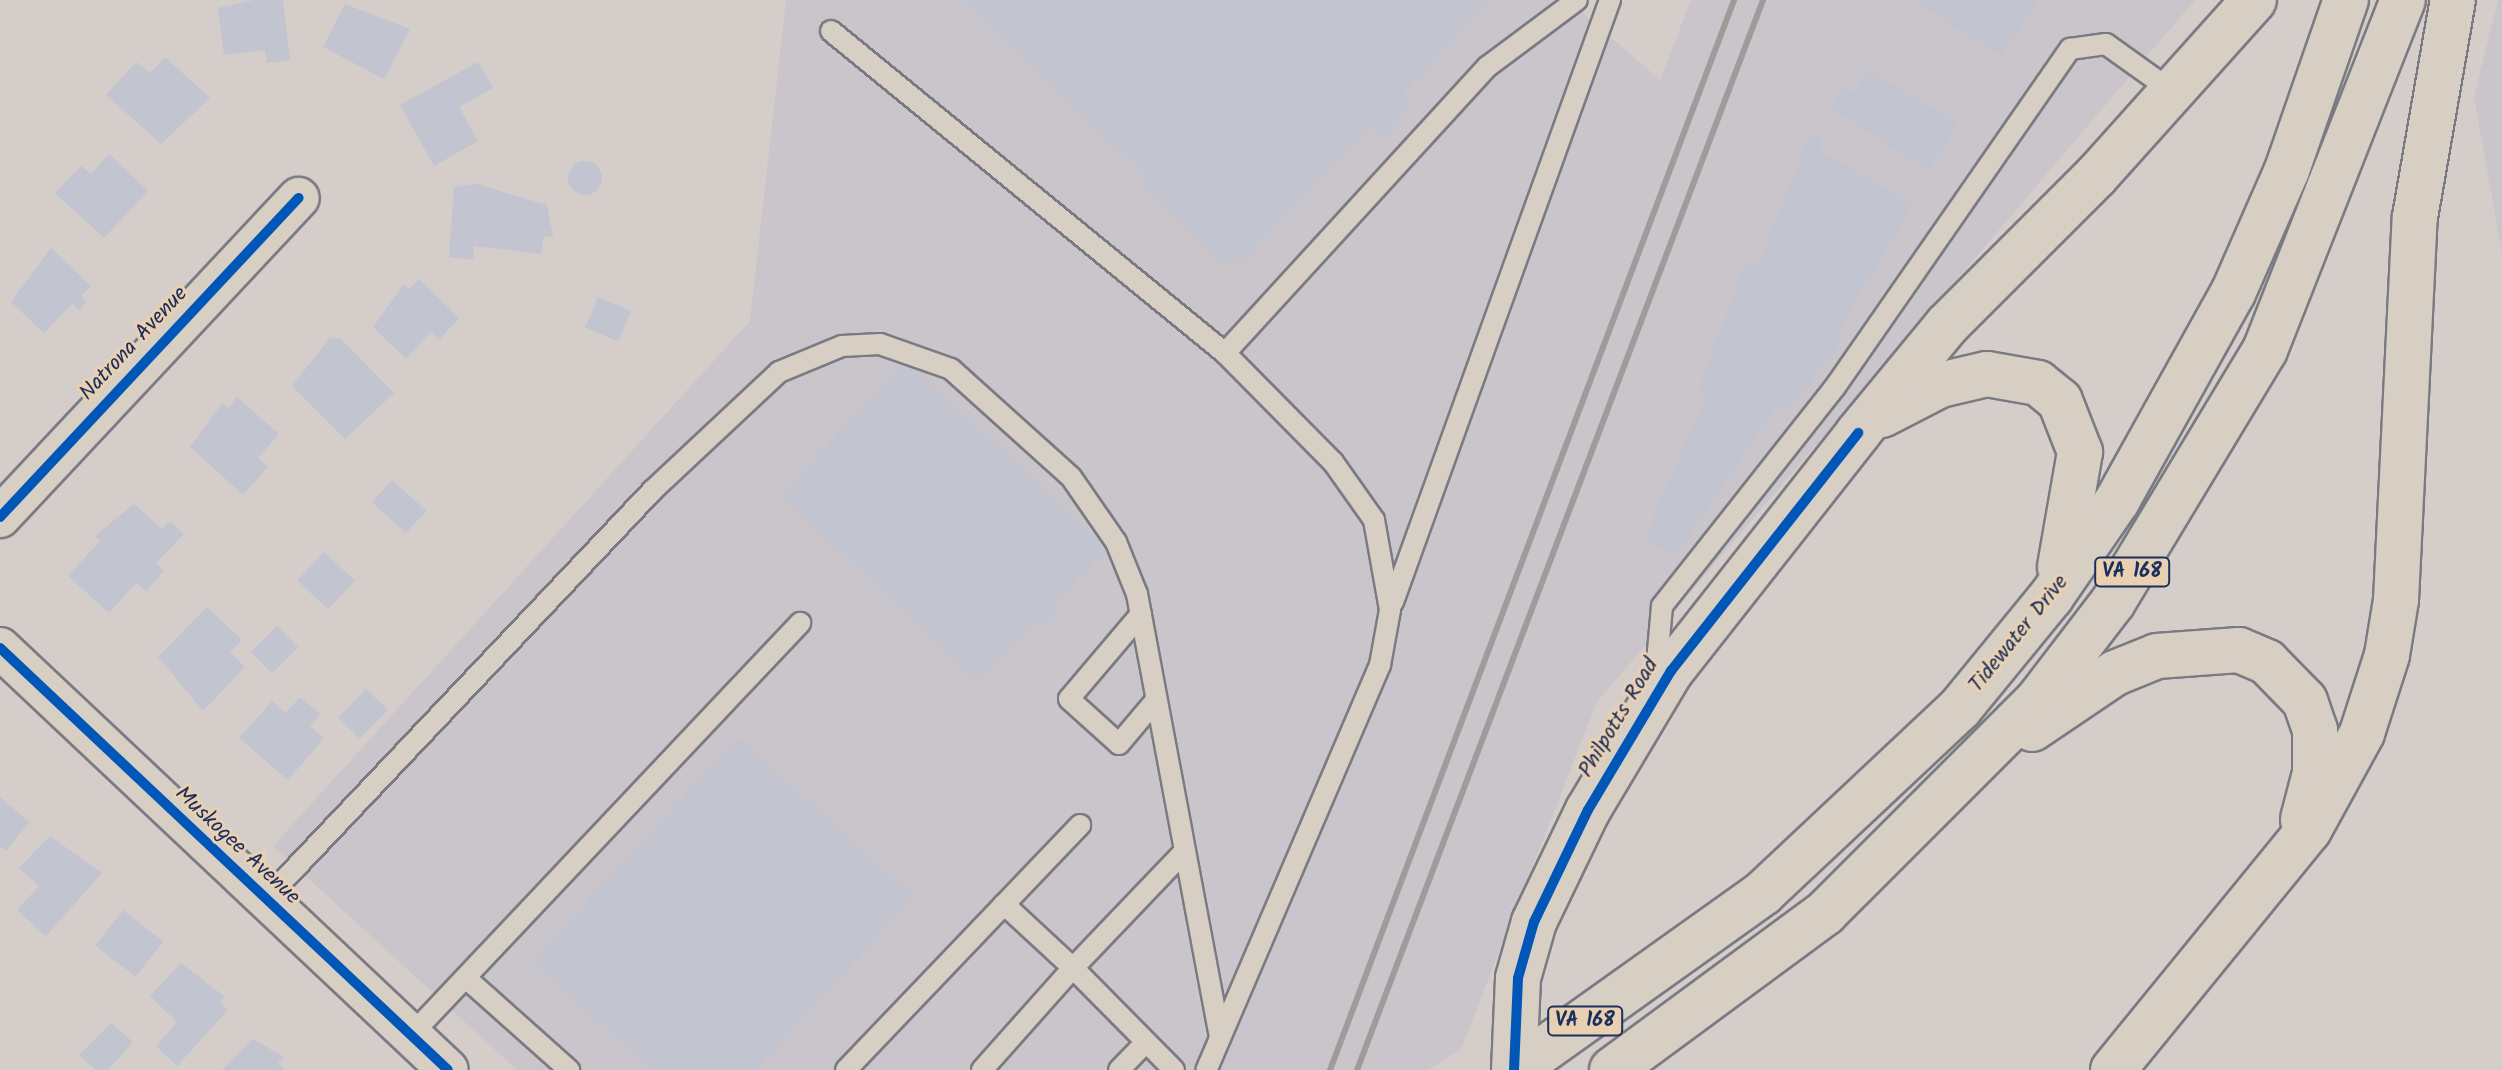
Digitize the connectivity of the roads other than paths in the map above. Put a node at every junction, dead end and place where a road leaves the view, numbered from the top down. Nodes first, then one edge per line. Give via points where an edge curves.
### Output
1 (1577, 0) edge
2 (1610, 0) edge
3 (2254, 0) edge
4 (2346, 0) edge
5 (2403, 0) edge
6 (2453, 0) edge
7 (831, 31) dead end
8 (2172, 91) junction
9 (298, 198) dead end
10 (1225, 353) junction
11 (1858, 433) junction
12 (0, 517) edge
13 (2051, 597) junction
14 (1390, 610) junction
15 (1141, 614) junction
16 (800, 623) dead end
17 (0, 648) edge
18 (1671, 671) junction
19 (1156, 700) junction
20 (1977, 766) junction
21 (1080, 825) dead end
22 (1185, 851) junction
23 (2271, 876) junction
24 (265, 900) junction
25 (1004, 904) junction
26 (1073, 968) junction
27 (467, 979) junction
28 (1219, 1034) junction
29 (411, 1035) junction
30 (1144, 1044) junction
31 (448, 1070) edge
32 (569, 1070) edge
33 (846, 1070) edge
34 (982, 1070) edge
35 (1119, 1070) edge
36 (1174, 1070) edge
37 (1206, 1070) edge
38 (1515, 1070) edge
39 (1612, 1070) edge
40 (2113, 1070) edge

1 - 10 lane via 1487,67
2 - 14 lane
3 - 8 main road, Philpotts Road
4 - 13 main road, Tidewater Drive / VA 168 via 2287,170 2233,293 2117,501
5 - 20 main road, VA 168 via 2313,239 2265,350 2206,458 2103,614
6 - 23 main road via 2415,217 2397,586 2387,655 2349,761 2309,830
7 - 10 lane
8 - 11 main road, Philpotts Road via 1947,325
8 - 18 lane via 2106,44 2070,49 1835,387 1662,606 1658,651
9 - 12 street, Natrona Avenue
10 - 14 lane via 1333,462 1374,520
11 - 13 main road via 1940,385 1987,374 2038,383 2060,401 2080,452
11 - 18 main road, Philpotts Road
13 - 38 main road, Tidewater Drive / VA 168 via 1960,708 1763,893
14 - 28 lane via 1380,665
15 - 19 lane
15 - 19 lane via 1069,699 1119,744
15 - 24 lane via 1116,542 1086,494 951,369 880,344 806,357 779,372 653,490
16 - 27 lane
17 - 24 street, Muskogee Avenue
18 - 38 main road, Philpotts Road via 1588,810 1534,922 1518,978
19 - 22 lane
20 - 23 main road via 2115,673 2157,656 2239,650 2286,677 2315,730 2310,799
20 - 39 main road, VA 168 via 1825,913
21 - 25 lane
22 - 26 lane
22 - 28 lane
23 - 40 main road
24 - 29 street, Muskogee Avenue
25 - 26 lane
25 - 33 lane
26 - 30 lane
26 - 34 lane
27 - 29 lane
27 - 32 lane
28 - 37 lane
29 - 31 street, Muskogee Avenue
30 - 35 lane
30 - 36 lane

